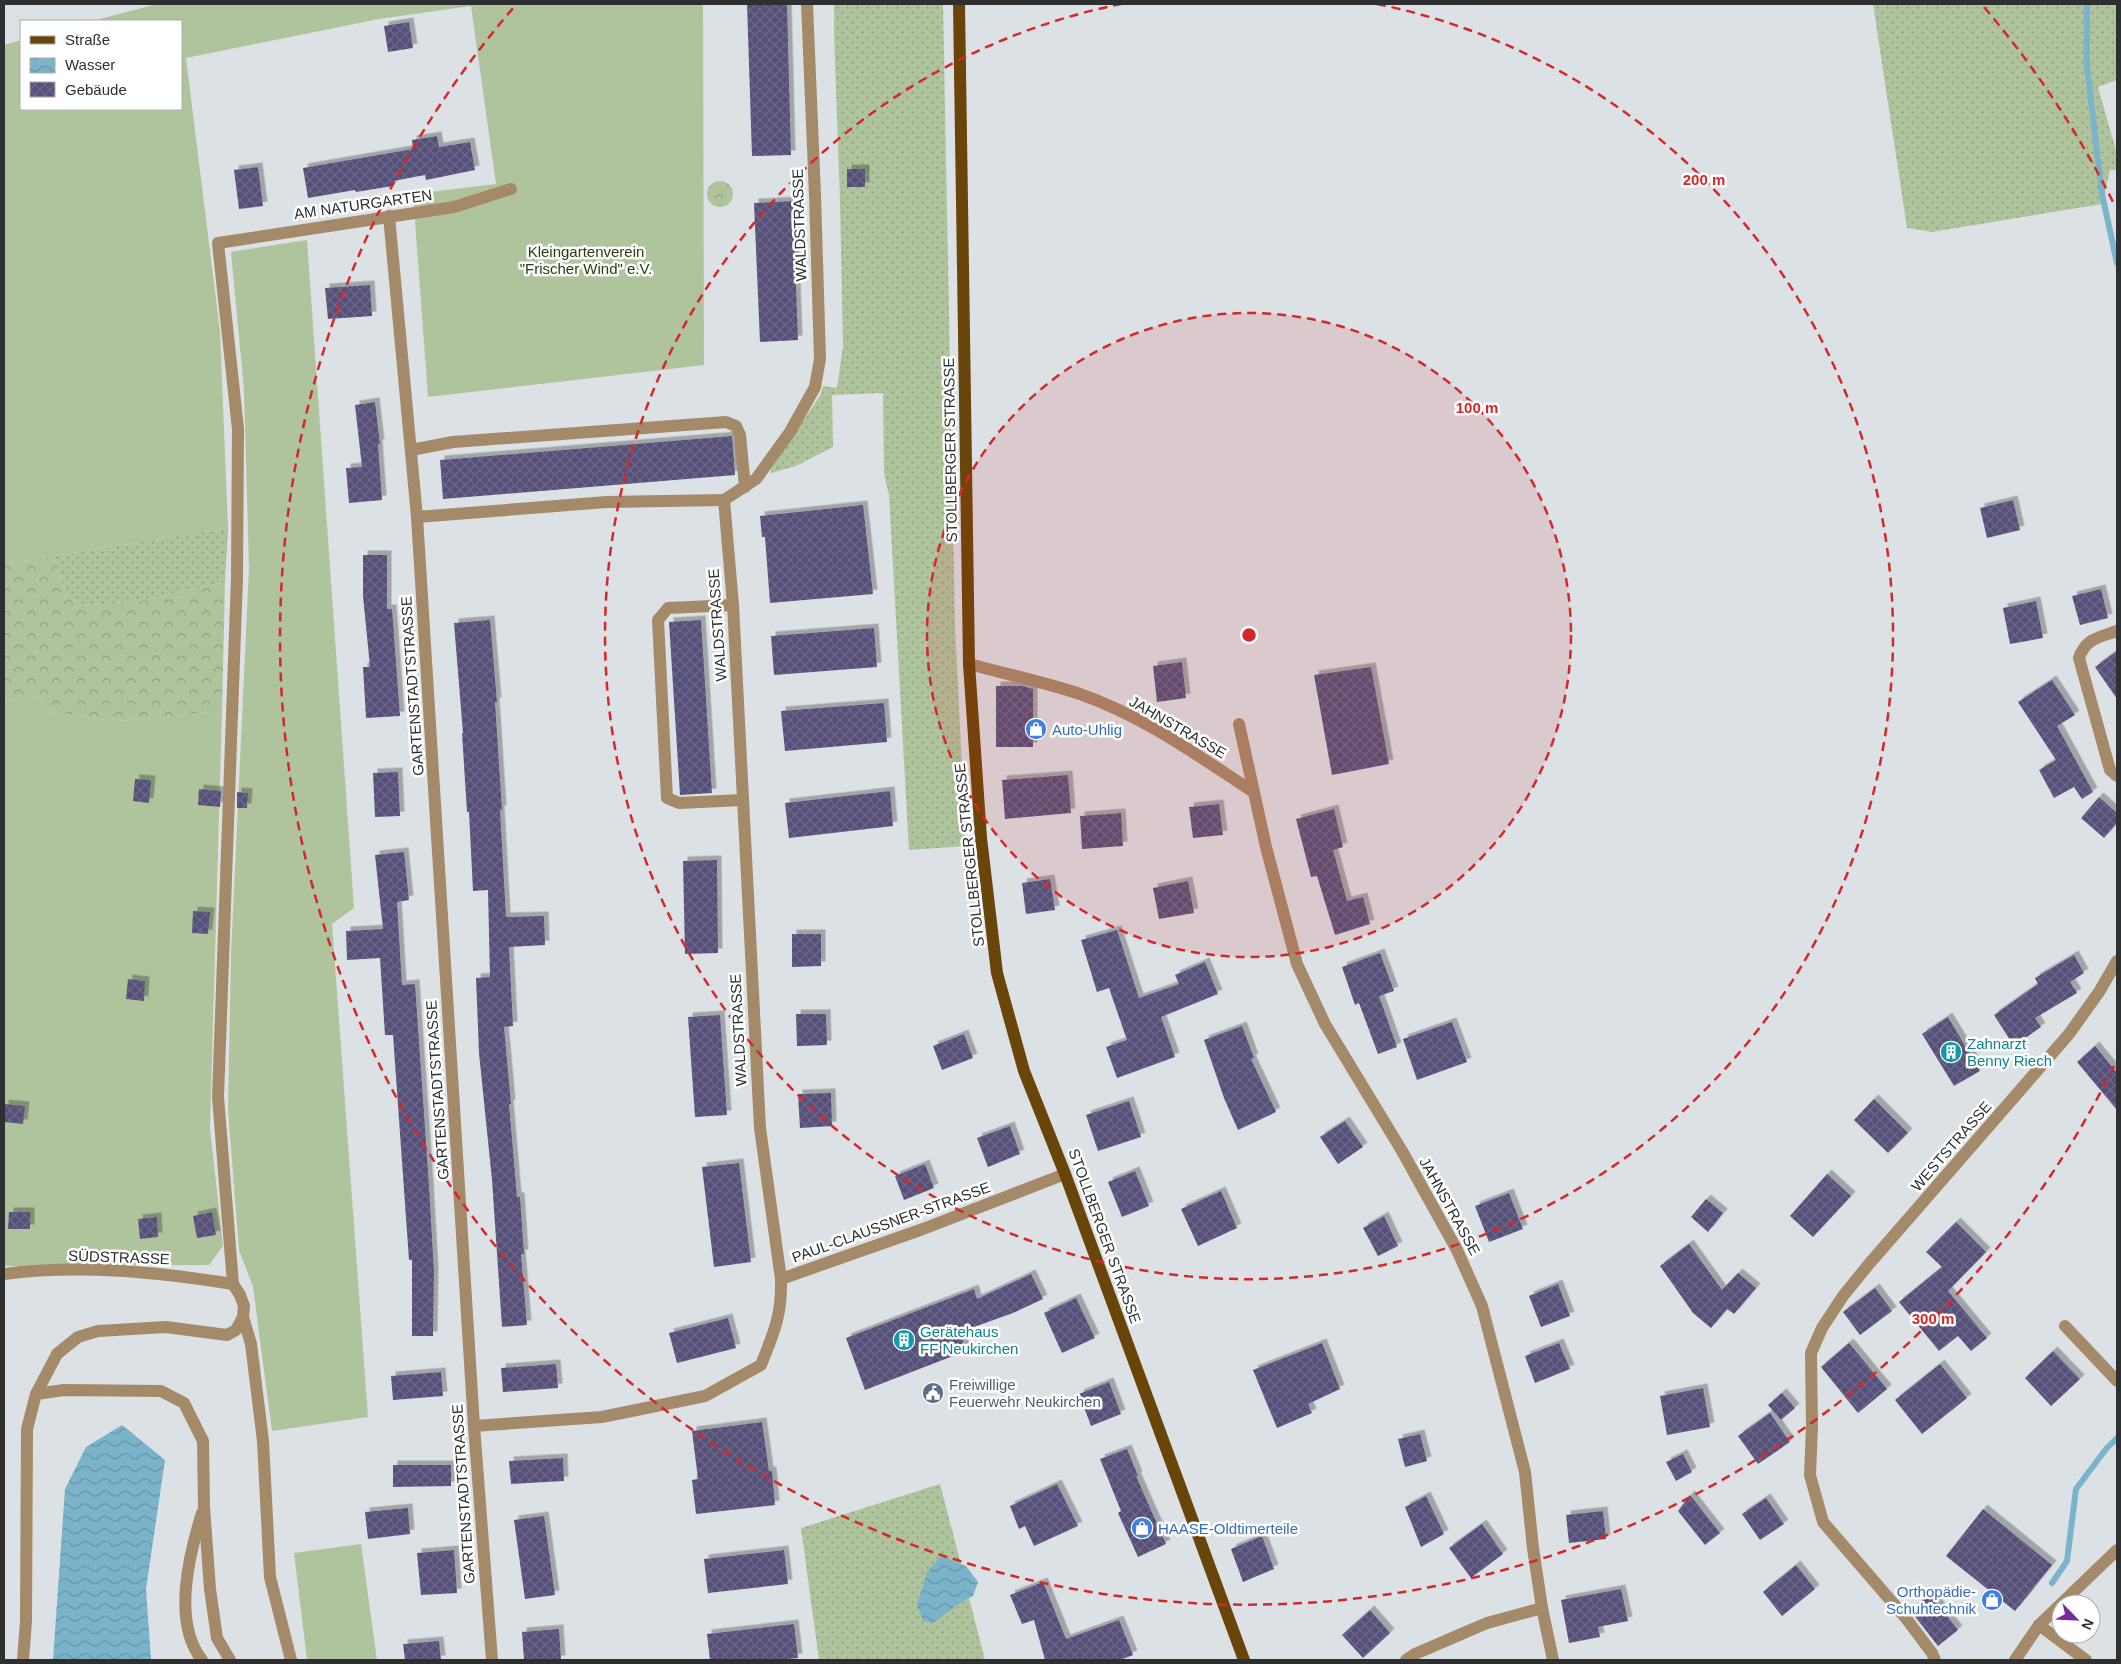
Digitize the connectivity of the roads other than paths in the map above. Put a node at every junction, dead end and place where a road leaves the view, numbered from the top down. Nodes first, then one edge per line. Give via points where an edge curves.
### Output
1 (806, 4) edge
2 (959, 4) edge
3 (511, 189) dead end
4 (388, 216) junction
5 (411, 450) junction
6 (745, 486) junction
7 (724, 500) junction
8 (417, 517) junction
9 (733, 605) junction
10 (2117, 631) edge
11 (969, 664) junction
12 (1239, 724) dead end
13 (2117, 776) edge
14 (1252, 791) junction
15 (742, 800) junction
16 (2117, 961) edge
17 (1065, 1174) junction
18 (4, 1274) edge
19 (781, 1278) junction
20 (233, 1284) junction
21 (243, 1318) junction
22 (2065, 1326) dead end
23 (2117, 1381) edge
24 (36, 1394) junction
25 (474, 1426) junction
26 (204, 1507) junction
27 (2117, 1550) edge
28 (1542, 1608) junction
29 (2039, 1625) junction
30 (24, 1660) edge
31 (202, 1660) edge
32 (230, 1660) edge
33 (292, 1660) edge
34 (492, 1660) edge
35 (1244, 1660) edge
36 (1406, 1660) edge
37 (1553, 1660) edge
38 (1935, 1660) edge
39 (2015, 1660) edge
40 (2086, 1660) edge

1 - 6 street, WALDSTRASSE via 820,359 815,387 790,432 756,479
2 - 11 main road, STOLLBERGER STRASSE
3 - 4 street, AM NATURGARTEN via 454,207
4 - 5 street, GARTENSTADTSTRASSE
4 - 20 street, AM NATURGARTEN via 218,243 238,430 237,587 218,1097
5 - 6 street via 453,442 726,422 736,426 740,435
5 - 8 street, GARTENSTADTSTRASSE
6 - 7 street, WALDSTRASSE
7 - 8 street via 615,502
7 - 9 street, WALDSTRASSE
8 - 25 street, GARTENSTADTSTRASSE
9 - 15 street, WALDSTRASSE
9 - 15 street via 668,608 658,620 667,798 680,803
10 - 13 street via 2092,640 2083,647 2079,658 2110,770
11 - 14 street, JAHNSTRASSE via 1080,694 1126,714 1161,732
11 - 17 main road, STOLLBERGER STRASSE via 980,838 997,973 1024,1071
12 - 14 street, JAHNSTRASSE
14 - 28 street, JAHNSTRASSE via 1297,964 1325,1024 1457,1250 1482,1306 1524,1472
15 - 19 street, WALDSTRASSE via 760,1128
16 - 38 street, WESTSTRASSE via 2069,1034 1843,1296 1822,1328 1811,1353 1810,1475 1823,1522 1905,1617
17 - 19 street, PAUL-CLAUSSNER-STRASSE via 923,1229
17 - 35 main road, STOLLBERGER STRASSE
18 - 20 street, SÜDSTRASSE via 89,1270 180,1276
19 - 25 street, PAUL-CLAUSSNER-STRASSE via 782,1304 761,1366 705,1396 602,1418
20 - 21 street via 244,1306
21 - 24 street via 236,1330 227,1335 166,1327 98,1331 78,1337 57,1354
21 - 33 street via 251,1344 263,1441 270,1577
22 - 23 street
24 - 26 street via 64,1390 161,1391 184,1403 203,1441
24 - 30 street via 27,1429
25 - 34 street, GARTENSTADTSTRASSE
26 - 31 street via 193,1542 186,1588 186,1626 195,1652
26 - 32 street via 217,1638
27 - 29 street
28 - 36 street via 1487,1623
28 - 37 street, JAHNSTRASSE
29 - 39 street
29 - 40 street

